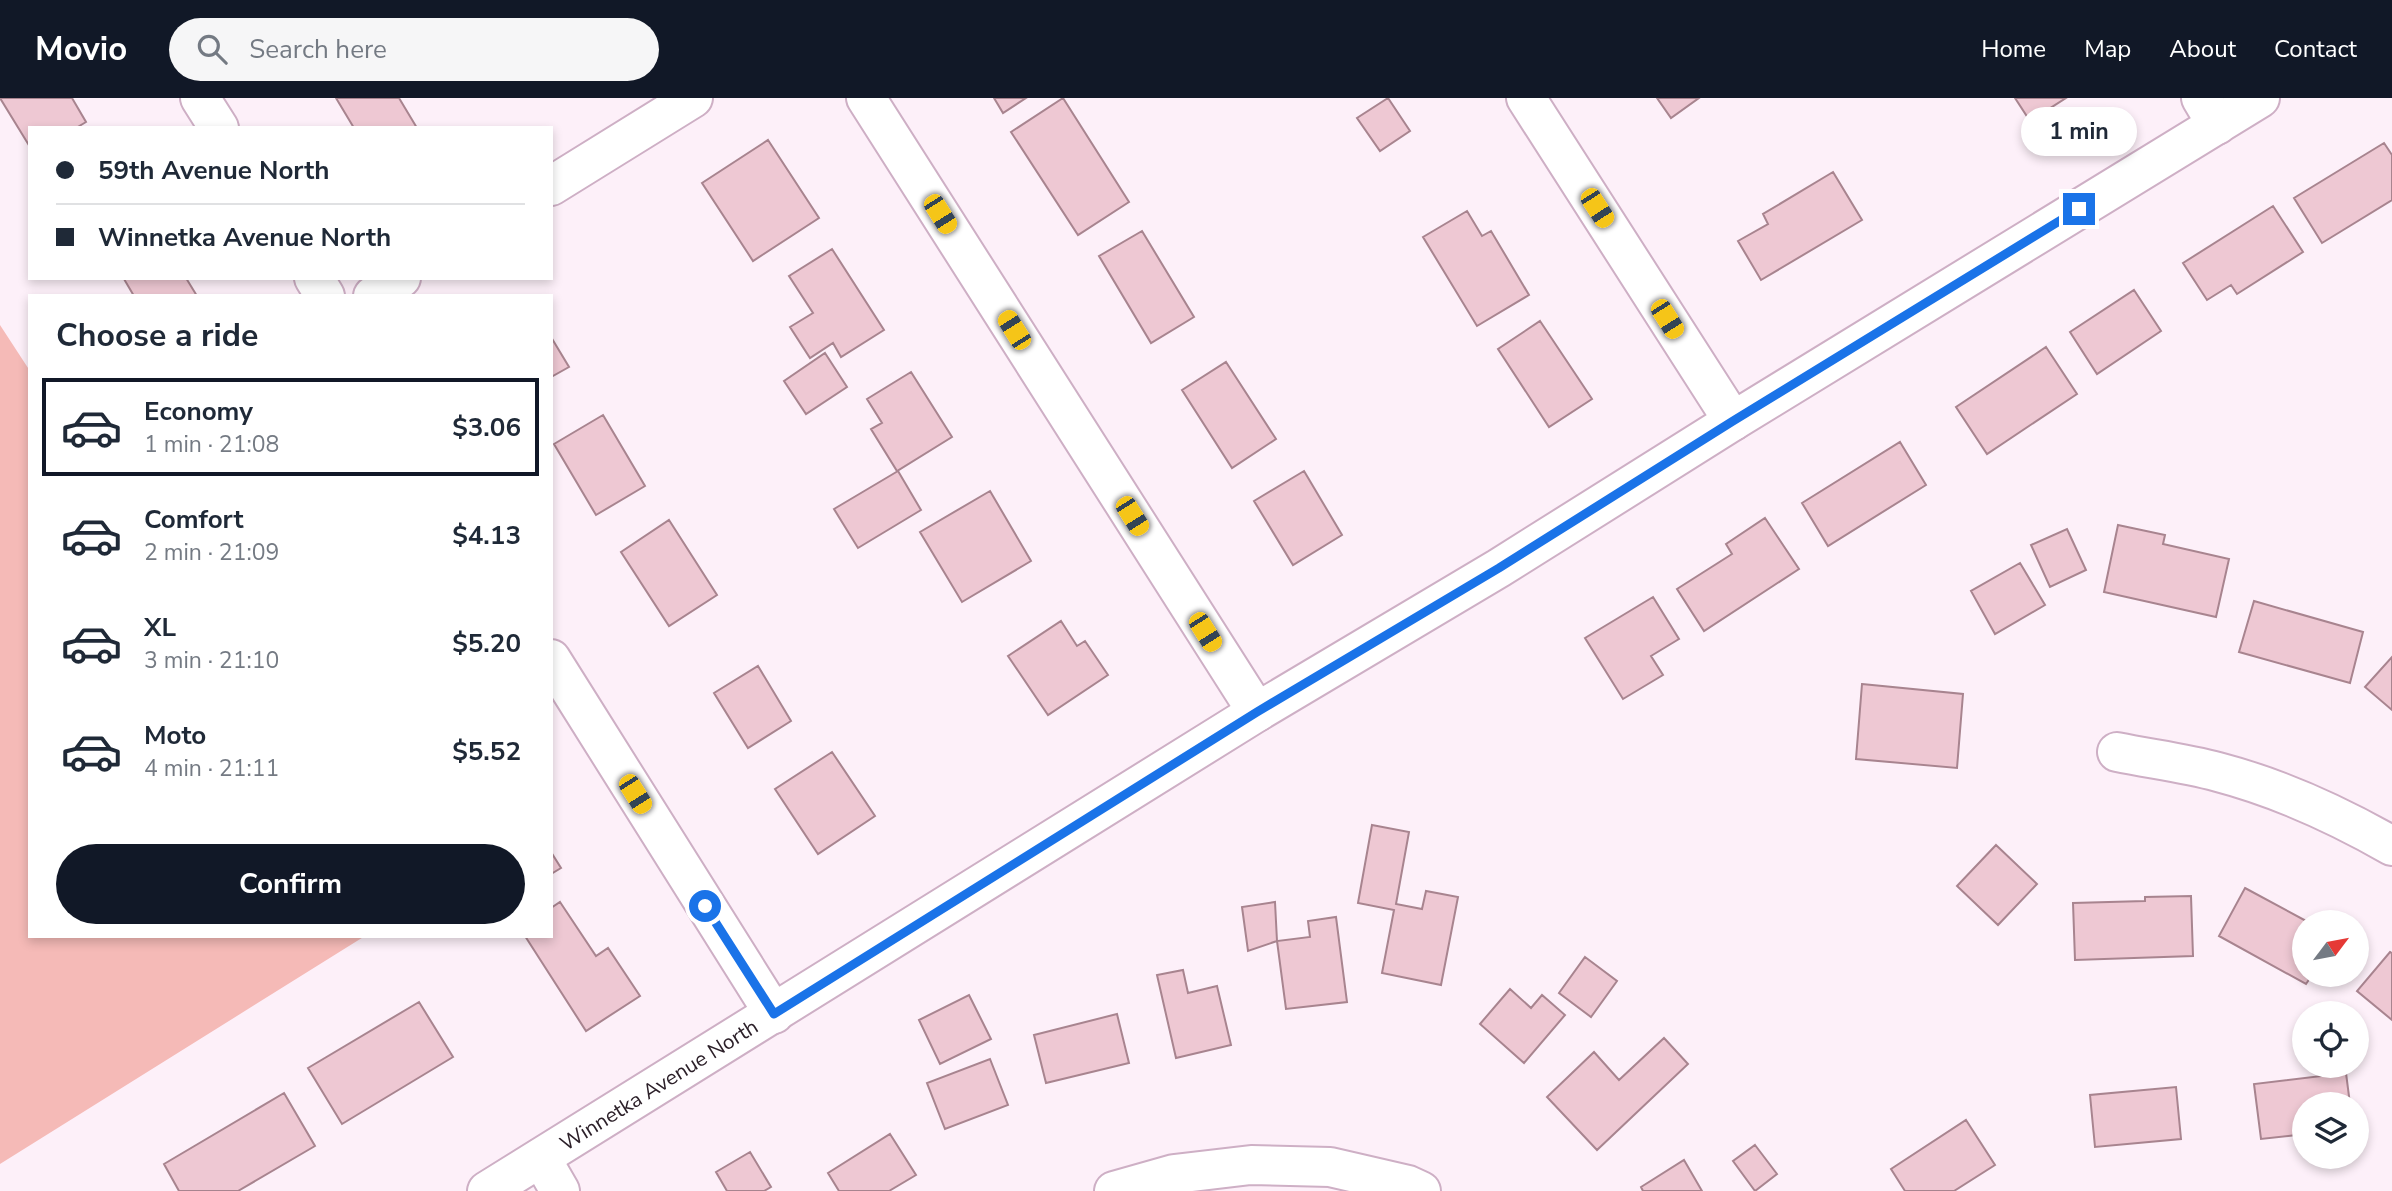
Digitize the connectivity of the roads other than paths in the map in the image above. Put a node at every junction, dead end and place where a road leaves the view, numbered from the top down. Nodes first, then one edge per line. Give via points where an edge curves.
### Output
1 (200, 98) edge
2 (693, 98) edge
3 (866, 98) edge
4 (1526, 98) edge
5 (2260, 98) edge
6 (2209, 111) edge
7 (218, 126) edge
8 (553, 185) edge
9 (398, 280) edge
10 (376, 294) edge
11 (1733, 421) junction
12 (553, 662) edge
13 (1257, 712) junction
14 (2117, 752) dead end
15 (2392, 846) edge
16 (774, 1014) junction
17 (541, 1158) junction
18 (487, 1191) edge
19 (560, 1191) edge
20 (1114, 1191) edge
21 (1421, 1191) edge

1 - 7 street
2 - 8 street
3 - 13 street
4 - 11 street
5 - 6 street, Winnetka Avenue North
6 - 11 street, Winnetka Avenue North
9 - 10 street
11 - 13 street, Winnetka Avenue North
12 - 16 street
13 - 16 street, Winnetka Avenue North
14 - 15 street via 2218,772 2288,795
16 - 17 street, Winnetka Avenue North
17 - 18 street, Winnetka Avenue North
17 - 19 street
20 - 21 street via 1174,1174 1251,1165 1330,1167

